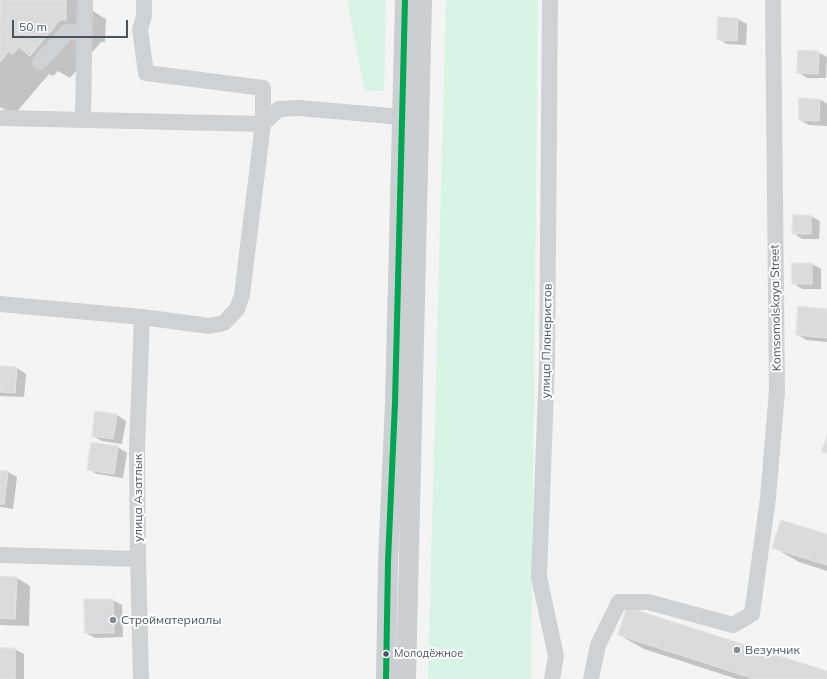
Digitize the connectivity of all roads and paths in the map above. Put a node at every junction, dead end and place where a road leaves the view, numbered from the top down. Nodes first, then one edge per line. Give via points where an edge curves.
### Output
1 (85, 0) edge
2 (144, 0) edge
3 (405, 0) edge
4 (422, 0) edge
5 (550, 0) edge
6 (772, 0) edge
7 (85, 33) junction
8 (40, 62) dead end
9 (402, 117) junction
10 (0, 118) edge
11 (83, 120) junction
12 (263, 124) junction
13 (0, 304) edge
14 (142, 317) junction
15 (0, 555) edge
16 (138, 559) junction
17 (141, 679) edge
18 (386, 679) edge
19 (406, 679) edge
20 (552, 679) edge
21 (591, 679) edge

1 - 7 street
2 - 12 street via 144,16 140,29 146,72 264,88
3 - 9 main road
4 - 19 main road
5 - 20 street, улица Планеристов via 547,364 539,578 556,656
6 - 21 street, Komsomolskaya Street via 777,391 768,498 752,614 733,626 648,602 620,602 598,645
7 - 8 street via 67,32
7 - 11 street
9 - 12 street via 299,108 279,109
9 - 18 main road
10 - 11 street
11 - 12 street
12 - 14 street via 242,295 237,309 224,323 209,326
13 - 14 street
14 - 16 street, улица Азатлык via 137,448
15 - 16 street
16 - 17 street, улица Азатлык

